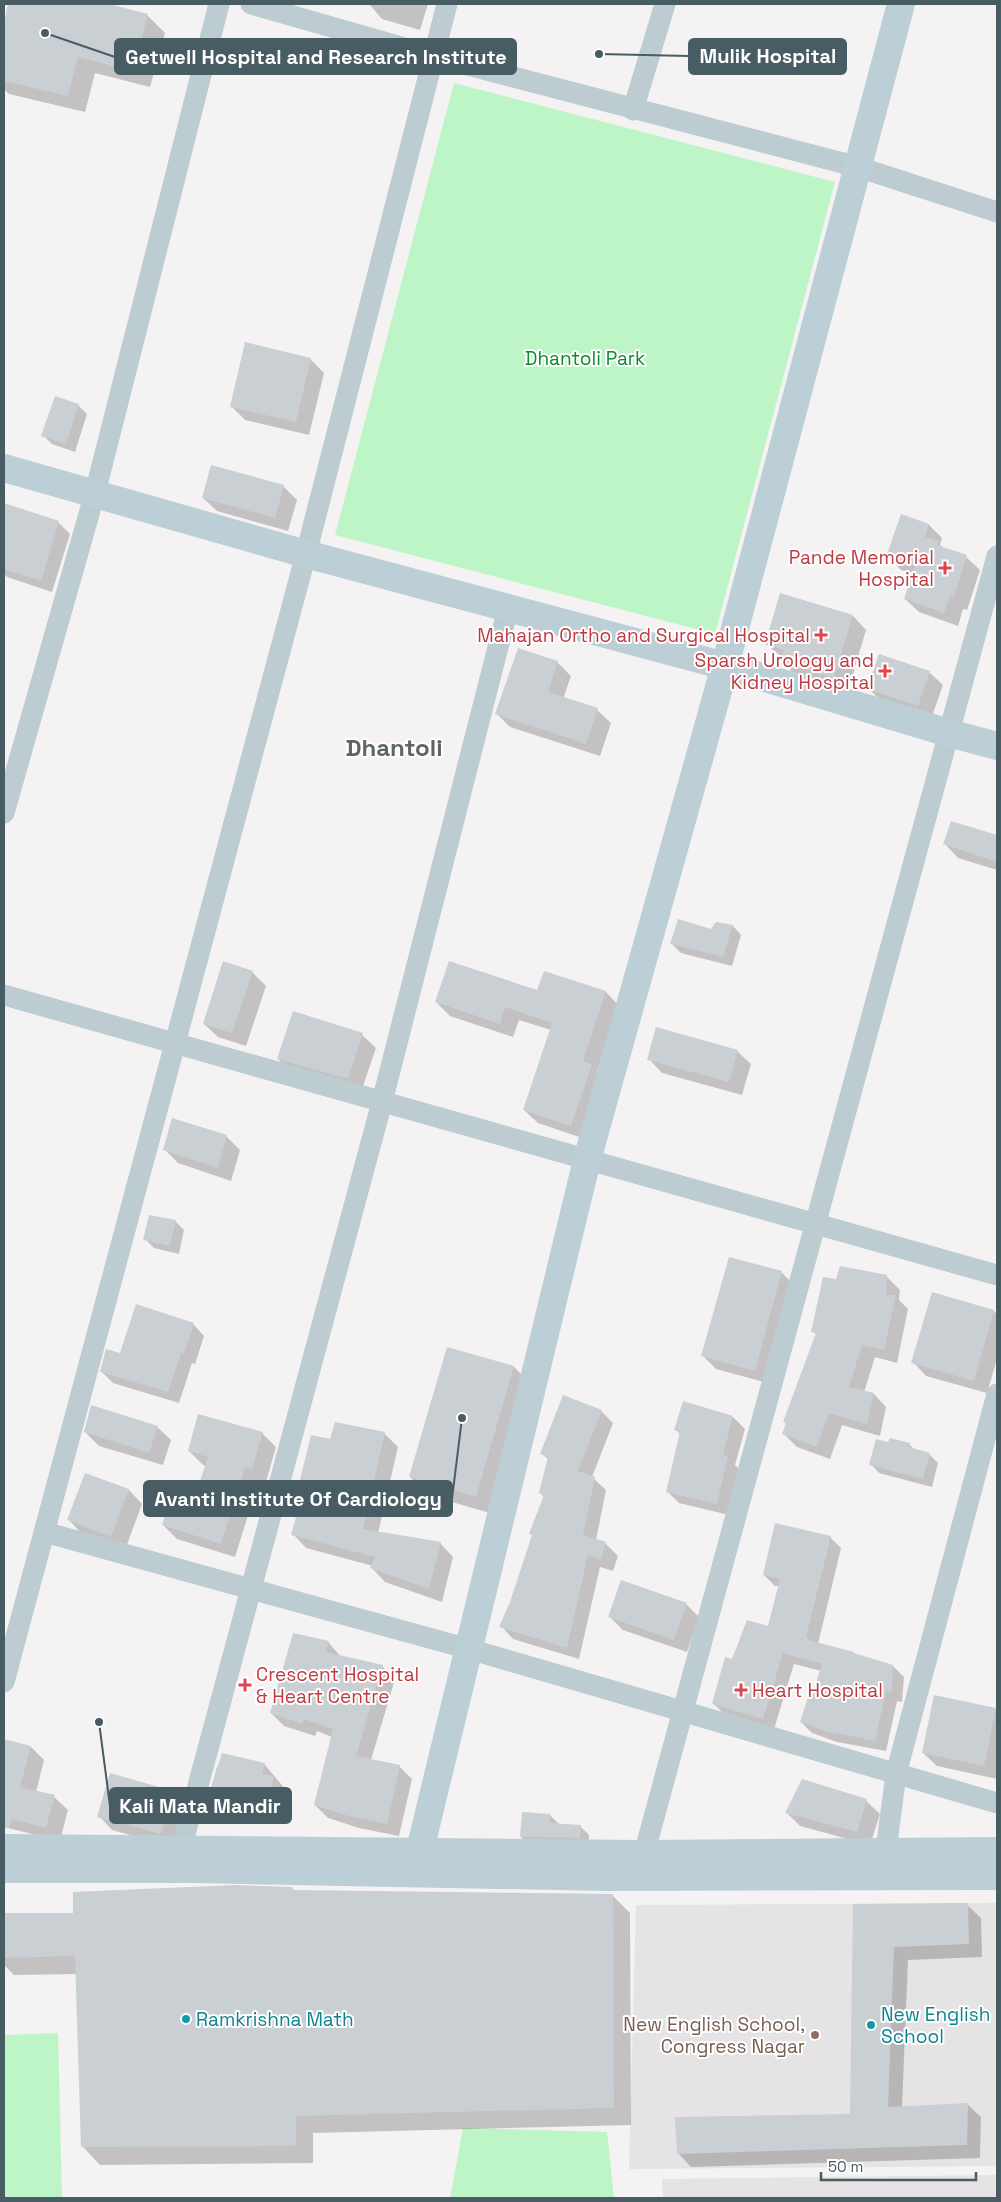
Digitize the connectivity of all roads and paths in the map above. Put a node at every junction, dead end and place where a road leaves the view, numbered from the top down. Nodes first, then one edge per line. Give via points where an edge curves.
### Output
1 (219, 4) edge
2 (251, 4) edge
3 (447, 4) edge
4 (665, 4) edge
5 (901, 4) edge
6 (432, 56) junction
7 (633, 110) junction
8 (858, 166) junction
9 (997, 212) edge
10 (4, 468) edge
11 (94, 493) junction
12 (306, 554) junction
13 (997, 556) edge
14 (508, 608) junction
15 (725, 666) junction
16 (949, 733) junction
17 (997, 746) edge
18 (4, 813) edge
19 (4, 995) edge
20 (175, 1044) junction
21 (382, 1102) junction
22 (587, 1160) junction
23 (816, 1222) junction
24 (997, 1274) edge
25 (997, 1394) edge
26 (44, 1532) junction
27 (252, 1589) junction
28 (469, 1649) junction
29 (4, 1682) edge
30 (683, 1712) junction
31 (896, 1774) junction
32 (997, 1803) edge
33 (4, 1848) edge
34 (997, 1851) edge
35 (644, 1854) junction
36 (180, 1859) junction
37 (419, 1861) junction
38 (886, 1863) junction
39 (4, 1869) edge
40 (997, 1876) edge

1 - 11 street
2 - 6 street
3 - 6 street
4 - 7 street
5 - 8 street
6 - 7 street
6 - 12 street
7 - 8 street
8 - 9 street
8 - 15 street
10 - 11 street
11 - 12 street
11 - 18 street
12 - 14 street
12 - 20 street
13 - 16 street
14 - 15 street
14 - 21 street
15 - 16 street
15 - 22 street
16 - 17 street
16 - 23 street
19 - 20 street
20 - 21 street
20 - 26 street
21 - 22 street
21 - 27 street
22 - 23 street
22 - 28 street
23 - 24 street
23 - 30 street
25 - 31 street
26 - 27 street
26 - 29 street
27 - 28 street
27 - 36 street
28 - 30 street
28 - 37 street
30 - 31 street
30 - 35 street
31 - 32 street
31 - 38 street
33 - 36 street
34 - 38 street
35 - 37 street
35 - 38 street
36 - 37 street
36 - 39 street
37 - 38 street via 606,1876
38 - 40 street

